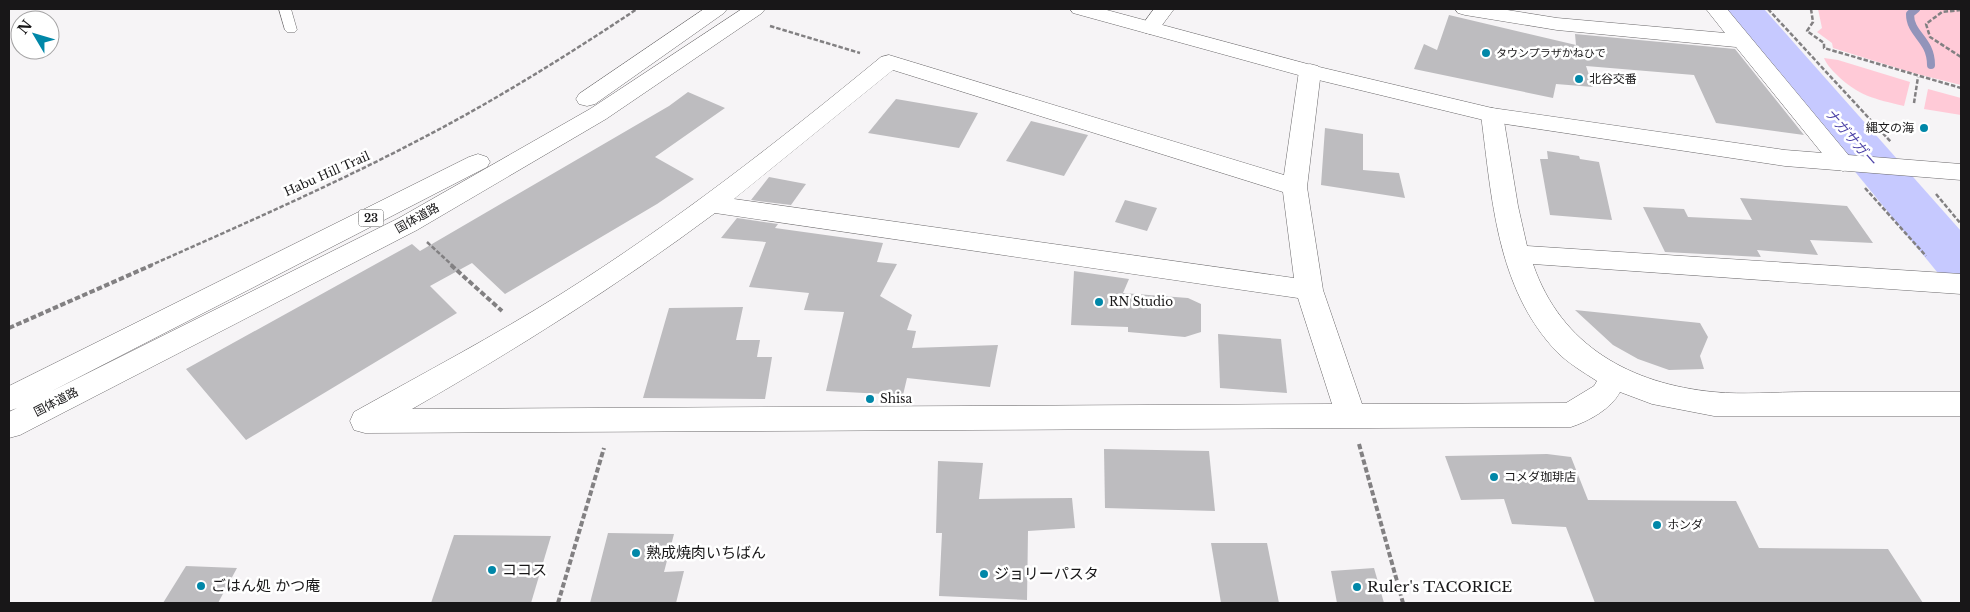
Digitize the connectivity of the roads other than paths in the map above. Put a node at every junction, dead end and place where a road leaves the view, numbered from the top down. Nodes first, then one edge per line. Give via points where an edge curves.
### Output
1 (285, 9) edge
2 (717, 9) edge
3 (1080, 9) edge
4 (1164, 9) edge
5 (1465, 9) edge
6 (1716, 9) edge
7 (762, 17) edge
8 (1150, 28) junction
9 (291, 30) dead end
10 (1744, 41) junction
11 (1310, 71) junction
12 (1492, 115) junction
13 (1844, 164) junction
14 (1961, 172) edge
15 (1295, 187) junction
16 (712, 204) junction
17 (1515, 254) junction
18 (1955, 284) edge
19 (1310, 290) junction
20 (1614, 378) junction
21 (9, 399) edge
22 (1961, 404) edge
23 (1351, 417) junction
24 (9, 426) edge

1 - 9 lane
2 - 21 street, 国体道路 / 23 via 571,110 458,173
3 - 8 street
4 - 8 street
5 - 10 street via 1557,24
6 - 10 street
7 - 24 street, 国体道路 / 23 via 408,224
8 - 11 street
10 - 13 street
11 - 12 street
11 - 15 street
12 - 13 street
12 - 17 street
13 - 14 street
15 - 16 street via 889,62
15 - 19 street
16 - 19 street
16 - 23 street via 523,331 365,421
17 - 18 street
17 - 20 street via 1544,315 1568,344
19 - 23 street
20 - 22 street via 1652,392 1714,404
20 - 23 street via 1604,394 1571,415

